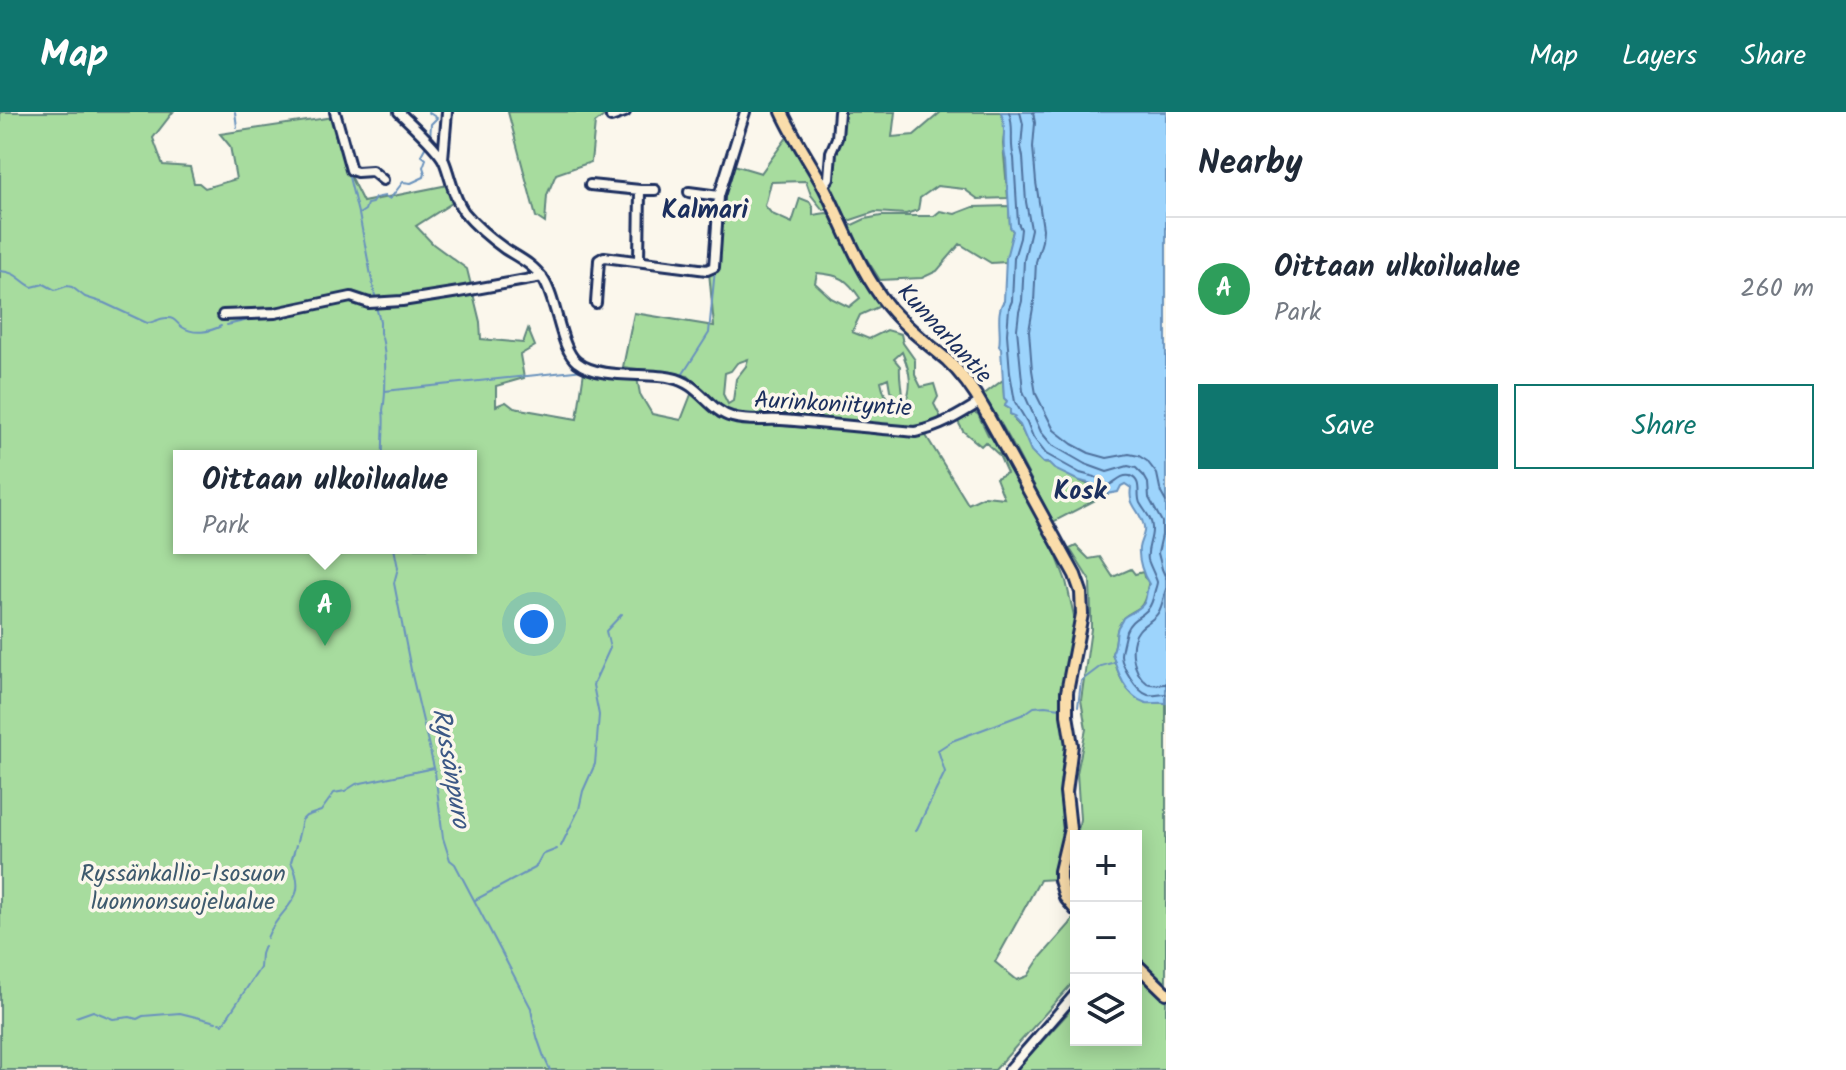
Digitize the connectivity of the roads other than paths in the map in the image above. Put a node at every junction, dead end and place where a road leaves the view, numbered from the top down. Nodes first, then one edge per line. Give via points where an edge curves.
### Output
1 (335, 112) edge
2 (399, 112) edge
3 (447, 112) edge
4 (625, 112) edge
5 (733, 112) edge
6 (782, 112) edge
7 (839, 112) edge
8 (744, 114) edge
9 (611, 117) dead end
10 (443, 159) junction
11 (383, 180) dead end
12 (590, 185) dead end
13 (823, 186) junction
14 (640, 190) junction
15 (655, 190) dead end
16 (689, 192) dead end
17 (719, 196) junction
18 (639, 261) junction
19 (542, 277) junction
20 (596, 303) dead end
21 (223, 315) dead end
22 (980, 402) junction
23 (1070, 903) edge
24 (1142, 970) edge
25 (1166, 993) edge
26 (1070, 1000) edge
27 (1009, 1070) edge

1 - 11 street via 351,170 372,171
2 - 10 street
3 - 10 street
4 - 9 street
5 - 8 street
6 - 13 main road, Kunnarlantie
7 - 13 street via 829,178
8 - 17 street
10 - 19 street via 463,211
12 - 14 street
13 - 22 main road, Kunnarlantie via 879,294 913,334 960,373
14 - 15 street
14 - 18 street
16 - 17 street
17 - 18 street via 714,267
18 - 20 street via 599,260
19 - 21 street via 402,301 369,303 351,297 275,313
19 - 22 street, Aurinkoniityntie via 576,362 595,370 678,379 734,418 915,432
22 - 23 main road, Kunnarlantie via 1081,592 1082,623 1066,703 1072,745 1066,792 1070,829 1060,871
24 - 25 main road
26 - 27 street

